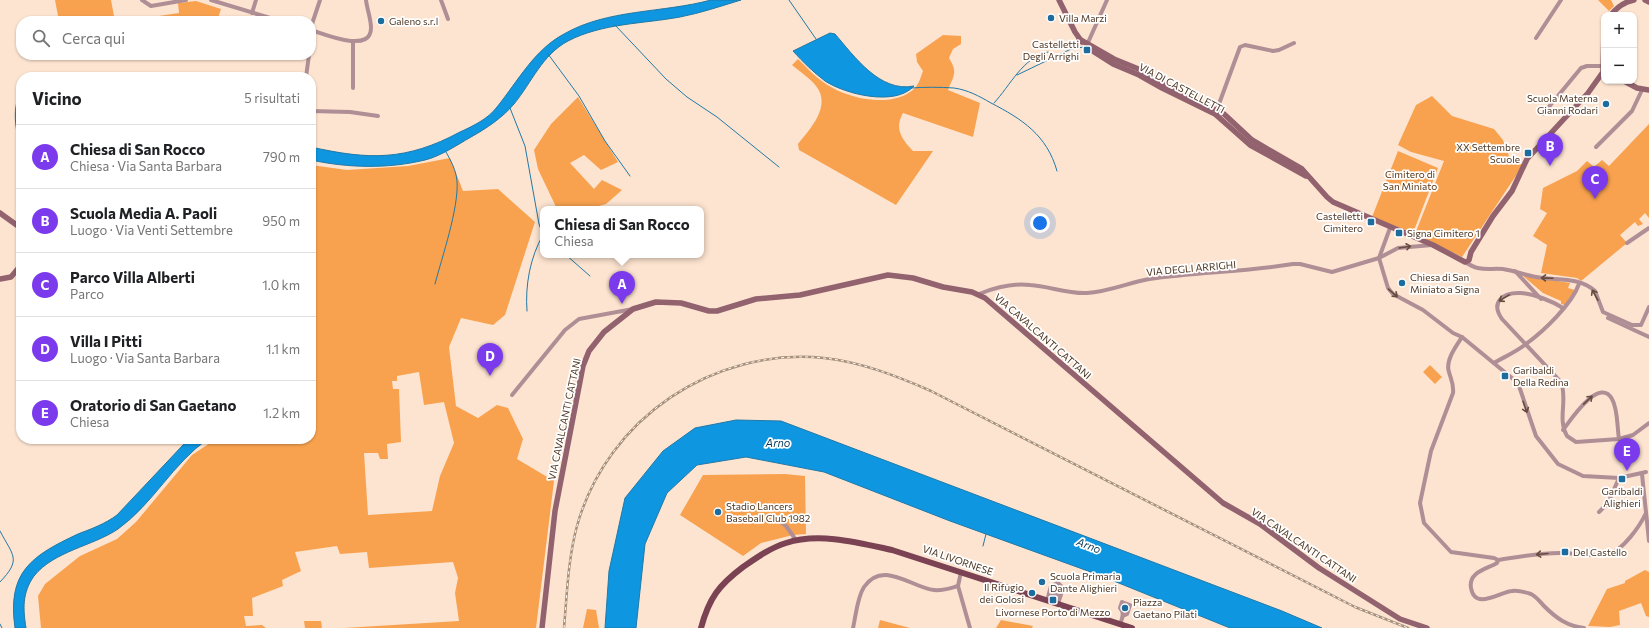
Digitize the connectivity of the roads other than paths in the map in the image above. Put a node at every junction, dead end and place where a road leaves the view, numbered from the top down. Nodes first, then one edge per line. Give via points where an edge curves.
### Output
1 (186, 0) edge
2 (211, 0) edge
3 (256, 0) edge
4 (320, 0) edge
5 (366, 0) edge
6 (441, 0) edge
7 (1059, 0) edge
8 (1108, 0) edge
9 (1561, 0) edge
10 (1634, 0) edge
11 (1646, 0) edge
12 (142, 1) edge
13 (1649, 2) edge
14 (1614, 12) edge
15 (252, 13) junction
16 (262, 16) edge
17 (315, 16) edge
18 (448, 19) dead end
19 (316, 32) edge
20 (1536, 38) dead end
21 (353, 42) junction
22 (1294, 43) dead end
23 (1086, 45) junction
24 (308, 60) edge
25 (1601, 69) edge
26 (307, 72) edge
27 (1601, 72) edge
28 (1630, 84) edge
29 (353, 88) dead end
30 (1642, 90) junction
31 (1649, 90) edge
32 (316, 111) edge
33 (1216, 112) junction
34 (1543, 114) dead end
35 (378, 116) dead end
36 (1596, 148) dead end
37 (0, 214) edge
38 (16, 225) edge
39 (1390, 228) junction
40 (1649, 228) edge
41 (1627, 243) dead end
42 (1433, 246) junction
43 (1379, 258) junction
44 (1463, 261) junction
45 (16, 271) edge
46 (1515, 271) junction
47 (0, 280) edge
48 (1579, 284) junction
49 (980, 294) junction
50 (1541, 299) junction
51 (1649, 307) edge
52 (1563, 308) junction
53 (633, 309) junction
54 (1606, 314) junction
55 (1462, 337) junction
56 (1649, 337) edge
57 (1526, 344) junction
58 (1494, 363) junction
59 (512, 396) dead end
60 (1649, 423) edge
61 (1563, 430) junction
62 (1619, 439) junction
63 (1619, 478) junction
64 (1599, 512) dead end
65 (1648, 513) edge
66 (781, 522) dead end
67 (789, 532) junction
68 (796, 540) junction
69 (1649, 541) edge
70 (786, 543) junction
71 (1498, 560) junction
72 (961, 572) junction
73 (958, 586) junction
74 (1050, 588) junction
75 (1062, 590) junction
76 (1047, 601) junction
77 (1058, 604) junction
78 (1123, 616) dead end
79 (1120, 625) junction
80 (542, 628) edge
81 (701, 628) edge
82 (853, 628) edge
83 (970, 628) edge
84 (1132, 628) edge
85 (1426, 628) edge
86 (1584, 628) edge

1 - 12 street via 152,6
2 - 15 street
3 - 15 street
4 - 17 street
5 - 21 street via 371,32 362,41
6 - 18 street
7 - 23 street, VIA DI CASTELLETTI via 1080,39
8 - 23 street
9 - 20 street
10 - 14 street
11 - 13 street
15 - 16 street
19 - 21 street
21 - 29 street
22 - 33 street via 1279,50 1245,45 1240,47
23 - 33 street, VIA DI CASTELLETTI via 1112,64
24 - 26 street
25 - 34 street via 1586,66 1581,68
27 - 44 street via 1588,93 1527,159 1512,191
28 - 30 street
30 - 31 street
30 - 36 street via 1632,111
32 - 35 street
33 - 39 street, VIA DI CASTELLETTI via 1231,119 1252,140 1302,169 1333,202
37 - 38 street
39 - 42 street, VIA DI CASTELLETTI
39 - 43 street
40 - 41 street
43 -> 42 street, VIA DEGLI ARRIGHI via 1398,248
42 - 44 street, VIA DI CASTELLETTI
43 - 49 street, VIA DEGLI ARRIGHI via 1332,272 1293,264 1248,271 1147,280 1087,293 1024,284 992,289
43 -> 55 street via 1385,282 1393,294 1423,310
44 - 46 street via 1475,268
45 - 47 street via 11,277
48 -> 46 street via 1565,279 1537,277
46 - 50 street
48 - 52 street via 1570,302
54 -> 48 street via 1594,291
49 - 53 street, VIA CAVALCANTI CATTANI via 906,276 888,275 800,294 756,299 717,311 668,302 656,302
49 - 85 street, VIA CAVALCANTI CATTANI via 1223,503 1260,524 1319,568 1400,619
50 - 52 street
50 -> 57 street via 1516,293 1504,297 1496,306 1502,319
51 - 54 street via 1639,326
52 - 57 street
53 - 59 street via 579,319 565,330
53 - 80 street, VIA CAVALCANTI CATTANI via 604,332 589,351 583,366 555,511
54 - 56 street via 1612,321
55 - 58 street
55 - 71 street via 1448,365 1454,385 1453,393 1431,451 1420,503 1421,512 1429,530 1451,552
57 - 58 street
57 - 61 street via 1561,382
58 -> 63 street via 1519,385 1524,407 1536,436 1558,464 1583,476
60 - 62 street via 1633,435
61 - 62 street via 1576,442
61 -> 62 street via 1591,396 1607,394 1612,398 1614,405
63 - 64 street via 1608,503
63 - 65 street via 1644,473
65 - 69 street
65 -> 71 street via 1624,543 1609,554 1559,553
66 - 67 street
67 - 68 street
67 - 70 street
68 - 70 main road, VIA LIVORNESE
68 - 72 main road, VIA LIVORNESE via 821,539 866,544
70 - 81 main road, VIA LIVORNESE via 767,552 720,586 710,600
71 - 86 street via 1472,577 1470,587 1475,596 1484,600 1514,591 1530,594 1561,621
72 - 73 street
72 - 76 main road, VIA LIVORNESE
73 - 82 street via 936,591 895,575 877,577 864,587
73 - 83 street
74 - 75 street via 1054,595 1059,595
74 - 75 street via 1058,582 1062,585
74 - 76 street
75 - 77 street
76 - 77 main road, VIA LIVORNESE
77 - 79 main road, VIA LIVORNESE
78 - 79 street
79 - 84 main road, VIA LIVORNESE

